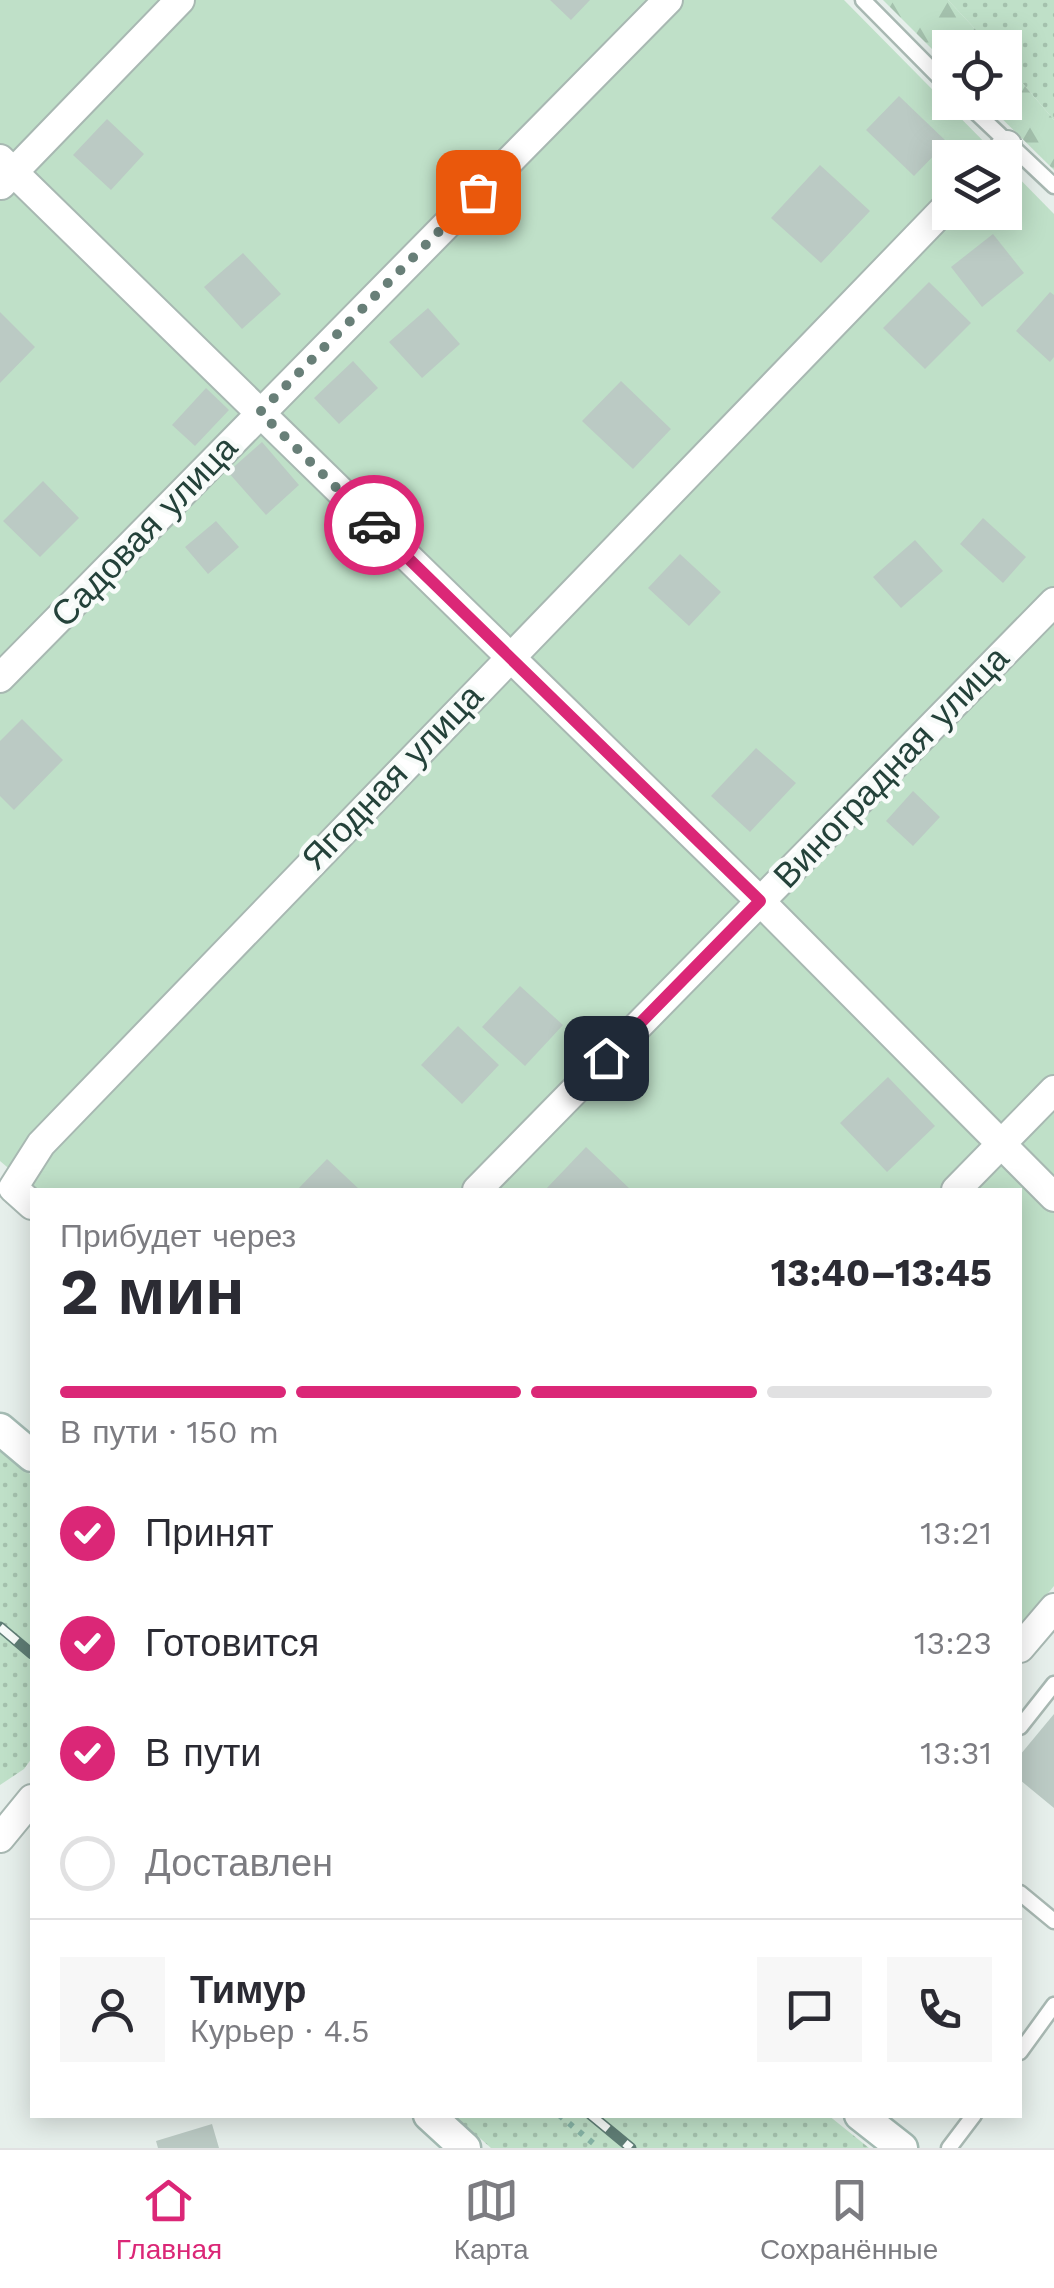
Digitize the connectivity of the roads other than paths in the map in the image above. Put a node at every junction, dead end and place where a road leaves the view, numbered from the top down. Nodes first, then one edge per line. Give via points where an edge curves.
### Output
1 (180, 0) edge
2 (668, 0) edge
3 (862, 0) edge
4 (932, 70) edge
5 (1022, 165) edge
6 (4, 172) edge
7 (1054, 186) edge
8 (932, 221) edge
9 (260, 412) junction
10 (1054, 602) edge
11 (508, 657) junction
12 (0, 678) edge
13 (760, 901) junction
14 (1054, 1090) edge
15 (1001, 1145) junction
16 (479, 1188) edge
17 (958, 1188) edge
18 (23, 1197) edge
19 (1054, 1197) edge
20 (0, 1429) edge
21 (30, 1454) edge
22 (1054, 1608) edge
23 (1022, 1646) edge
24 (1054, 1684) edge
25 (1022, 1724) edge
26 (30, 1801) edge
27 (0, 1838) edge
28 (1022, 1895) edge
29 (1054, 1921) edge
30 (1054, 2005) edge
31 (1022, 2049) edge
32 (432, 2118) edge
33 (864, 2118) edge
34 (972, 2118) edge
35 (465, 2148) edge
36 (902, 2148) edge
37 (949, 2148) edge

1 - 6 street
2 - 9 street, Садовая улица
3 - 4 lane
5 - 7 lane
6 - 9 street
8 - 11 street, Ягодная улица
9 - 11 street
9 - 12 street, Садовая улица
10 - 13 street, Виноградная улица
11 - 13 street
11 - 18 street, Ягодная улица via 41,1144
13 - 15 street
13 - 16 street, Виноградная улица
14 - 15 street
15 - 17 street
15 - 19 street
20 - 21 street
22 - 23 street
24 - 25 lane
26 - 27 street
28 - 29 lane
30 - 31 lane
32 - 35 street
33 - 36 street
34 - 37 lane

